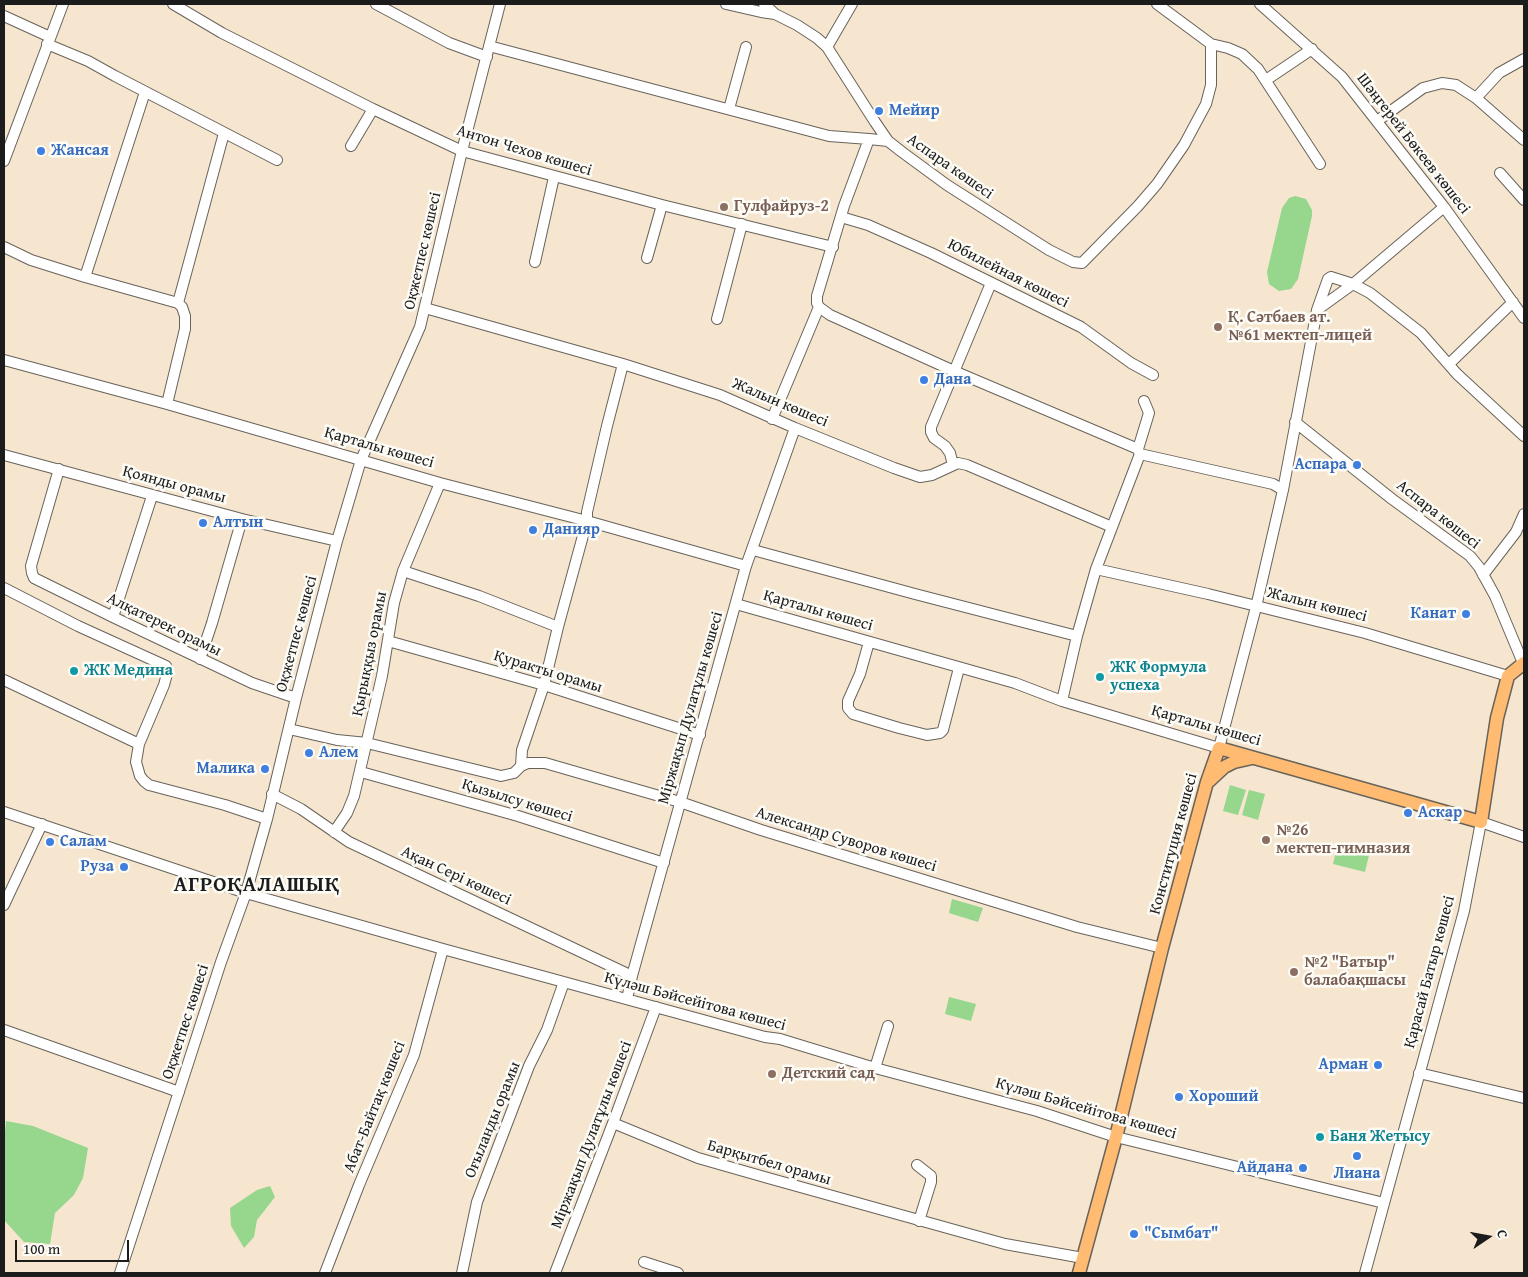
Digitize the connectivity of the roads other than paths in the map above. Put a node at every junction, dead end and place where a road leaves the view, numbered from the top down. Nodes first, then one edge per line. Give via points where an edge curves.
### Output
1 (63, 4) edge
2 (173, 4) edge
3 (376, 4) edge
4 (500, 4) edge
5 (726, 4) edge
6 (764, 4) edge
7 (852, 4) edge
8 (1157, 4) edge
9 (1260, 4) edge
10 (775, 14) junction
11 (4, 16) edge
12 (48, 40) junction
13 (1211, 44) junction
14 (489, 46) junction
15 (746, 47) dead end
16 (827, 47) junction
17 (1312, 49) junction
18 (487, 57) junction
19 (1524, 59) edge
20 (1266, 80) junction
21 (145, 92) junction
22 (1476, 98) junction
23 (373, 109) junction
24 (729, 109) junction
25 (1377, 121) junction
26 (224, 133) junction
27 (870, 139) junction
28 (1524, 140) edge
29 (888, 141) junction
30 (352, 146) dead end
31 (462, 151) junction
32 (277, 160) dead end
33 (4, 161) edge
34 (1320, 164) dead end
35 (1500, 173) dead end
36 (554, 177) junction
37 (1524, 200) edge
38 (662, 205) junction
39 (1444, 207) junction
40 (841, 217) junction
41 (742, 224) junction
42 (4, 247) edge
43 (832, 247) junction
44 (647, 258) dead end
45 (535, 262) dead end
46 (86, 277) junction
47 (992, 283) junction
48 (1353, 284) junction
49 (1513, 302) junction
50 (178, 304) junction
51 (819, 307) junction
52 (425, 308) junction
53 (1317, 310) junction
54 (1524, 318) edge
55 (717, 319) dead end
56 (4, 360) edge
57 (623, 364) junction
58 (1449, 364) junction
59 (954, 371) junction
60 (1153, 375) dead end
61 (1144, 401) dead end
62 (167, 404) junction
63 (772, 419) junction
64 (1295, 422) junction
65 (795, 428) junction
66 (1524, 436) edge
67 (1139, 452) junction
68 (4, 454) edge
69 (360, 460) junction
70 (953, 465) junction
71 (59, 469) junction
72 (440, 483) junction
73 (1283, 490) junction
74 (152, 496) junction
75 (1524, 514) edge
76 (242, 520) junction
77 (587, 521) junction
78 (1112, 527) junction
79 (337, 541) junction
80 (753, 550) junction
81 (746, 566) junction
82 (1096, 569) junction
83 (403, 571) junction
84 (1483, 575) junction
85 (4, 588) edge
86 (736, 604) junction
87 (1256, 607) junction
88 (113, 618) junction
89 (558, 627) junction
90 (1077, 636) junction
91 (388, 641) junction
92 (869, 642) junction
93 (200, 659) junction
94 (1523, 663) edge
95 (959, 668) junction
96 (1508, 676) junction
97 (4, 680) edge
98 (544, 685) junction
99 (296, 698) junction
100 (1062, 701) junction
101 (289, 729) junction
102 (700, 735) junction
103 (367, 743) junction
104 (139, 744) junction
105 (1219, 748) junction
106 (1255, 757) junction
107 (518, 770) junction
108 (361, 772) junction
109 (1207, 782) junction
110 (272, 794) junction
111 (680, 802) junction
112 (4, 812) edge
113 (267, 819) junction
114 (1481, 822) junction
115 (42, 824) junction
116 (334, 832) junction
117 (1524, 837) edge
118 (664, 863) junction
119 (246, 893) junction
120 (4, 905) edge
121 (1162, 948) junction
122 (443, 949) junction
123 (632, 976) junction
124 (564, 982) junction
125 (627, 999) junction
126 (656, 1007) junction
127 (888, 1026) dead end
128 (4, 1030) edge
129 (875, 1068) junction
130 (1419, 1073) junction
131 (179, 1092) junction
132 (1524, 1098) edge
133 (613, 1123) junction
134 (1116, 1136) junction
135 (917, 1166) dead end
136 (1384, 1203) junction
137 (919, 1221) junction
138 (1083, 1258) junction
139 (644, 1262) dead end
140 (120, 1273) edge
141 (325, 1273) edge
142 (462, 1273) edge
143 (555, 1273) edge
144 (678, 1273) edge
145 (1079, 1273) edge
146 (1365, 1273) edge

1 - 12 street
2 - 23 street, Антон Чехов көшесі via 222,33
3 - 18 street via 449,43
4 - 14 street, Оқжетпес көшесі
5 - 10 street
6 - 10 street, Аспара көшесі
7 - 16 street
8 - 13 street
9 - 17 street, Шәңгерей Бөкеев көшесі
10 - 16 street, Аспара көшесі via 797,25
11 - 12 street
12 - 21 street
12 - 33 street
13 - 20 street via 1242,54
13 - 29 street, Аспара көшесі via 1211,86 1206,104 1184,145 1157,184 1082,264 1049,250 947,185
14 - 18 street, Оқжетпес көшесі
14 - 24 street
15 - 24 street
16 - 29 street, Аспара көшесі
17 - 20 street
17 - 25 street, Шәңгерей Бөкеев көшесі via 1342,77
18 - 31 street, Оқжетпес көшесі
19 - 22 street via 1499,74
20 - 34 street
21 - 26 street
21 - 46 street
22 - 25 street via 1456,85 1442,83 1423,88
22 - 28 street
23 - 30 street
23 - 31 street, Антон Чехов көшесі
24 - 27 street via 829,136
25 - 39 street, Шәңгерей Бөкеев көшесі
26 - 32 street
26 - 50 street
27 - 29 street
27 - 40 street
31 - 36 street, Антон Чехов көшесі
31 - 52 street, Оқжетпес көшесі
35 - 37 street
36 - 38 street, Антон Чехов көшесі
36 - 45 street
38 - 41 street, Антон Чехов көшесі
38 - 44 street
39 - 48 street
39 - 49 street, Шәңгерей Бөкеев көшесі
40 - 43 street
40 - 47 street, Юбилейная көшесі via 868,225
41 - 43 street, Антон Чехов көшесі
41 - 55 street
42 - 46 street via 31,260
43 - 51 street via 817,296
46 - 50 street
47 - 59 street
47 - 60 street, Юбилейная көшесі via 1080,327
48 - 53 street
48 - 53 street, Конституция көшесі via 1328,279
48 - 58 street via 1370,293 1421,333
49 - 54 street, Шәңгерей Бөкеев көшесі
49 - 58 street
50 - 62 street via 185,316 185,329
51 - 59 street via 830,315
51 - 63 street
52 - 57 street, Жалын көшесі
52 - 69 street, Оқжетпес көшесі via 414,343
53 - 64 street, Конституция көшесі
56 - 62 street, Қарталы көшесі
57 - 63 street, Жалын көшесі via 720,395
57 - 77 street
58 - 66 street
59 - 67 street
59 - 70 street via 931,432 950,453
61 - 67 street via 1149,413
62 - 69 street, Қарталы көшесі
63 - 65 street, Жалын көшесі
64 - 73 street, Конституция көшесі
64 - 84 street, Аспара көшесі via 1470,556
65 - 70 street, Жалын көшесі via 920,477
65 - 80 street, Міржақып Дулатұлы көшесі
67 - 73 street via 1273,484
67 - 78 street
68 - 71 street, Қоянды орамы
69 - 72 street, Қарталы көшесі
69 - 79 street, Оқжетпес көшесі
70 - 78 street via 967,465
71 - 74 street, Қоянды орамы
71 - 88 street, Алқатерек орамы via 30,566 32,573 37,580
72 - 77 street, Қарталы көшесі
72 - 83 street, Қырыққыз орамы
73 - 87 street, Конституция көшесі
74 - 76 street, Қоянды орамы
74 - 88 street
75 - 84 street via 1516,532
76 - 79 street, Қоянды орамы
76 - 93 street
77 - 81 street, Қарталы көшесі
77 - 89 street
78 - 82 street
79 - 99 street, Оқжетпес көшесі
80 - 81 street, Міржақып Дулатұлы көшесі
80 - 90 street
81 - 86 street, Міржақып Дулатұлы көшесі
82 - 87 street, Жалын көшесі
82 - 90 street
83 - 89 street
83 - 91 street, Қырыққыз орамы
84 - 94 street, Аспара көшесі
85 - 104 street via 166,666 164,685
86 - 92 street, Қарталы көшесі
86 - 102 street, Міржақып Дулатұлы көшесі
87 - 96 street, Жалын көшесі via 1365,633
87 - 105 street, Конституция көшесі
88 - 93 street, Алқатерек орамы
89 - 98 street
90 - 100 street
91 - 98 street, Қуракты орамы
91 - 103 street, Қырыққыз орамы
92 - 95 street, Қарталы көшесі
92 - 95 street via 848,708 852,714 890,725 927,735 940,733
93 - 99 street, Алқатерек орамы via 252,683
94 - 96 main road
95 - 100 street, Қарталы көшесі via 1015,683
96 - 114 main road, Қарасай Батыр көшесі via 1497,718
97 - 104 street
98 - 102 street, Қуракты орамы
98 - 107 street
99 - 101 street, Оқжетпес көшесі
100 - 105 street, Қарталы көшесі
101 - 103 street, Александр Суворов көшесі
101 - 110 street, Оқжетпес көшесі
102 - 111 street, Міржақып Дулатұлы көшесі
103 - 107 street, Александр Суворов көшесі via 501,776
103 - 108 street, Қырыққыз орамы
104 - 113 street via 136,762 140,776 149,785
105 - 106 main road, Қарталы көшесі
105 - 109 main road, Конституция көшесі
106 - 109 main road via 1224,767
106 - 114 main road, Қарталы көшесі
107 - 111 street, Александр Суворов көшесі via 537,762 545,763
108 - 116 street, Қырыққыз орамы via 347,813
108 - 118 street, Қызылсу көшесі via 518,816
109 - 121 main road, Конституция көшесі
110 - 113 street, Оқжетпес көшесі
110 - 116 street, Ақан Сері көшесі
111 - 118 street, Міржақып Дулатұлы көшесі
111 - 121 street, Александр Суворов көшесі via 1077,927
112 - 115 street, Күләш Бәйсейітова көшесі
113 - 119 street, Оқжетпес көшесі
114 - 117 street, Қарталы көшесі
114 - 130 street, Қарасай Батыр көшесі via 1464,911
115 - 119 street, Күләш Бәйсейітова көшесі
115 - 120 street
116 - 123 street, Ақан Сері көшесі via 348,842
118 - 123 street, Міржақып Дулатұлы көшесі
119 - 122 street, Күләш Бәйсейітова көшесі
119 - 131 street, Оқжетпес көшесі
121 - 134 main road, Конституция көшесі
122 - 124 street, Күләш Бәйсейітова көшесі
122 - 141 street, Абат-Байтақ көшесі via 414,1055
123 - 125 street, Міржақып Дулатұлы көшесі
124 - 125 street, Күләш Бәйсейітова көшесі
124 - 142 street, Оғыланды орамы via 477,1202
125 - 126 street, Күләш Бәйсейітова көшесі
126 - 129 street, Күләш Бәйсейітова көшесі
126 - 133 street, Міржақып Дулатұлы көшесі
127 - 129 street
128 - 131 street
129 - 134 street, Күләш Бәйсейітова көшесі via 1037,1111
130 - 132 street
130 - 136 street, Қарасай Батыр көшесі
131 - 140 street, Оқжетпес көшесі
133 - 137 street, Барқытбел орамы via 698,1158
133 - 143 street, Міржақып Дулатұлы көшесі
134 - 136 street, Күләш Бәйсейітова көшесі
134 - 138 main road, Конституция көшесі
135 - 137 street via 931,1176
136 - 146 street, Қарасай Батыр көшесі
137 - 138 street, Барқытбел орамы via 1005,1244
138 - 145 main road, Конституция көшесі
139 - 144 street

